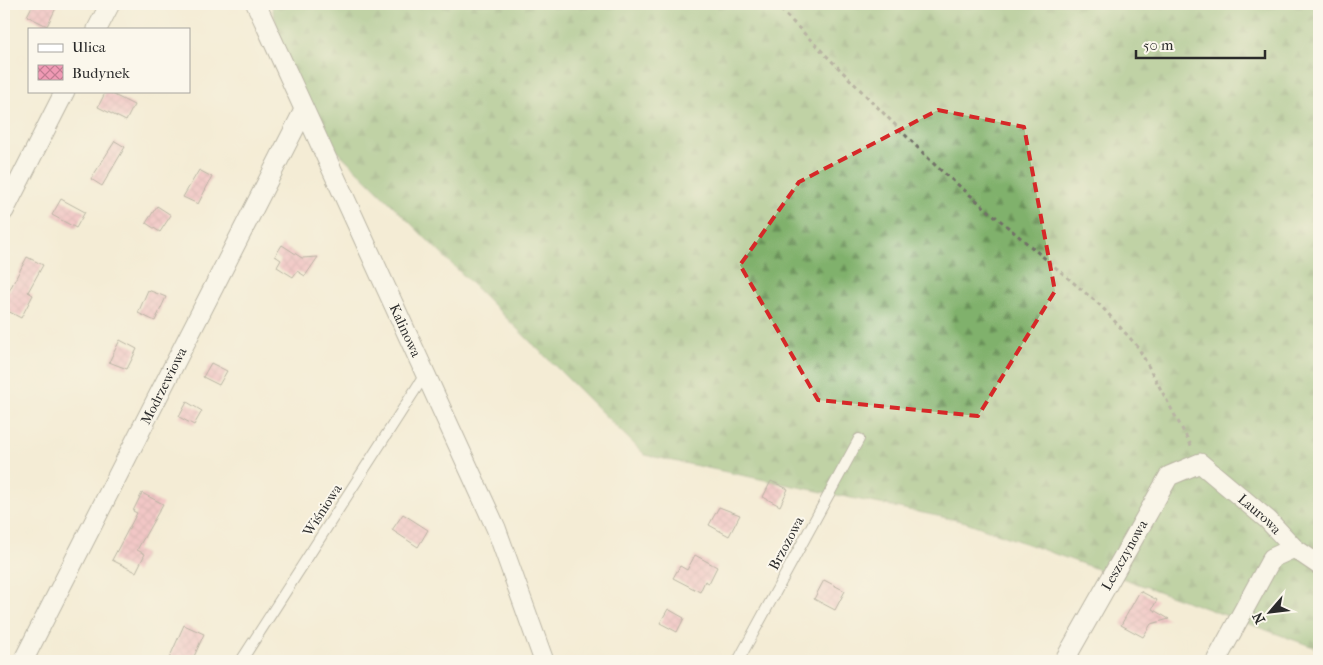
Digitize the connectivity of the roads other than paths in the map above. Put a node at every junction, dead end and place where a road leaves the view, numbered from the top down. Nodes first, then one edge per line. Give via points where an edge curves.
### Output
1 (110, 4) edge
2 (256, 4) edge
3 (98, 28) edge
4 (64, 92) edge
5 (304, 110) junction
6 (4, 211) edge
7 (426, 373) junction
8 (859, 439) dead end
9 (1200, 463) joint
10 (1294, 548) junction
11 (1319, 564) edge
12 (23, 661) edge
13 (241, 661) edge
14 (544, 661) edge
15 (738, 661) edge
16 (1064, 661) edge
17 (1216, 661) edge

1 - 3 street
2 - 5 street, Kalinowa
4 - 6 street
5 - 7 street, Kalinowa
5 - 12 street, Modrzewiowa
7 - 13 lane, Wiśniowa
7 - 14 street, Kalinowa via 496,528
8 - 15 lane, Brzozowa
9 - 10 street, Laurowa via 1268,520
9 - 16 street, Leszczynowa via 1169,476
10 - 11 street, Laurowa
10 - 17 street via 1272,558

